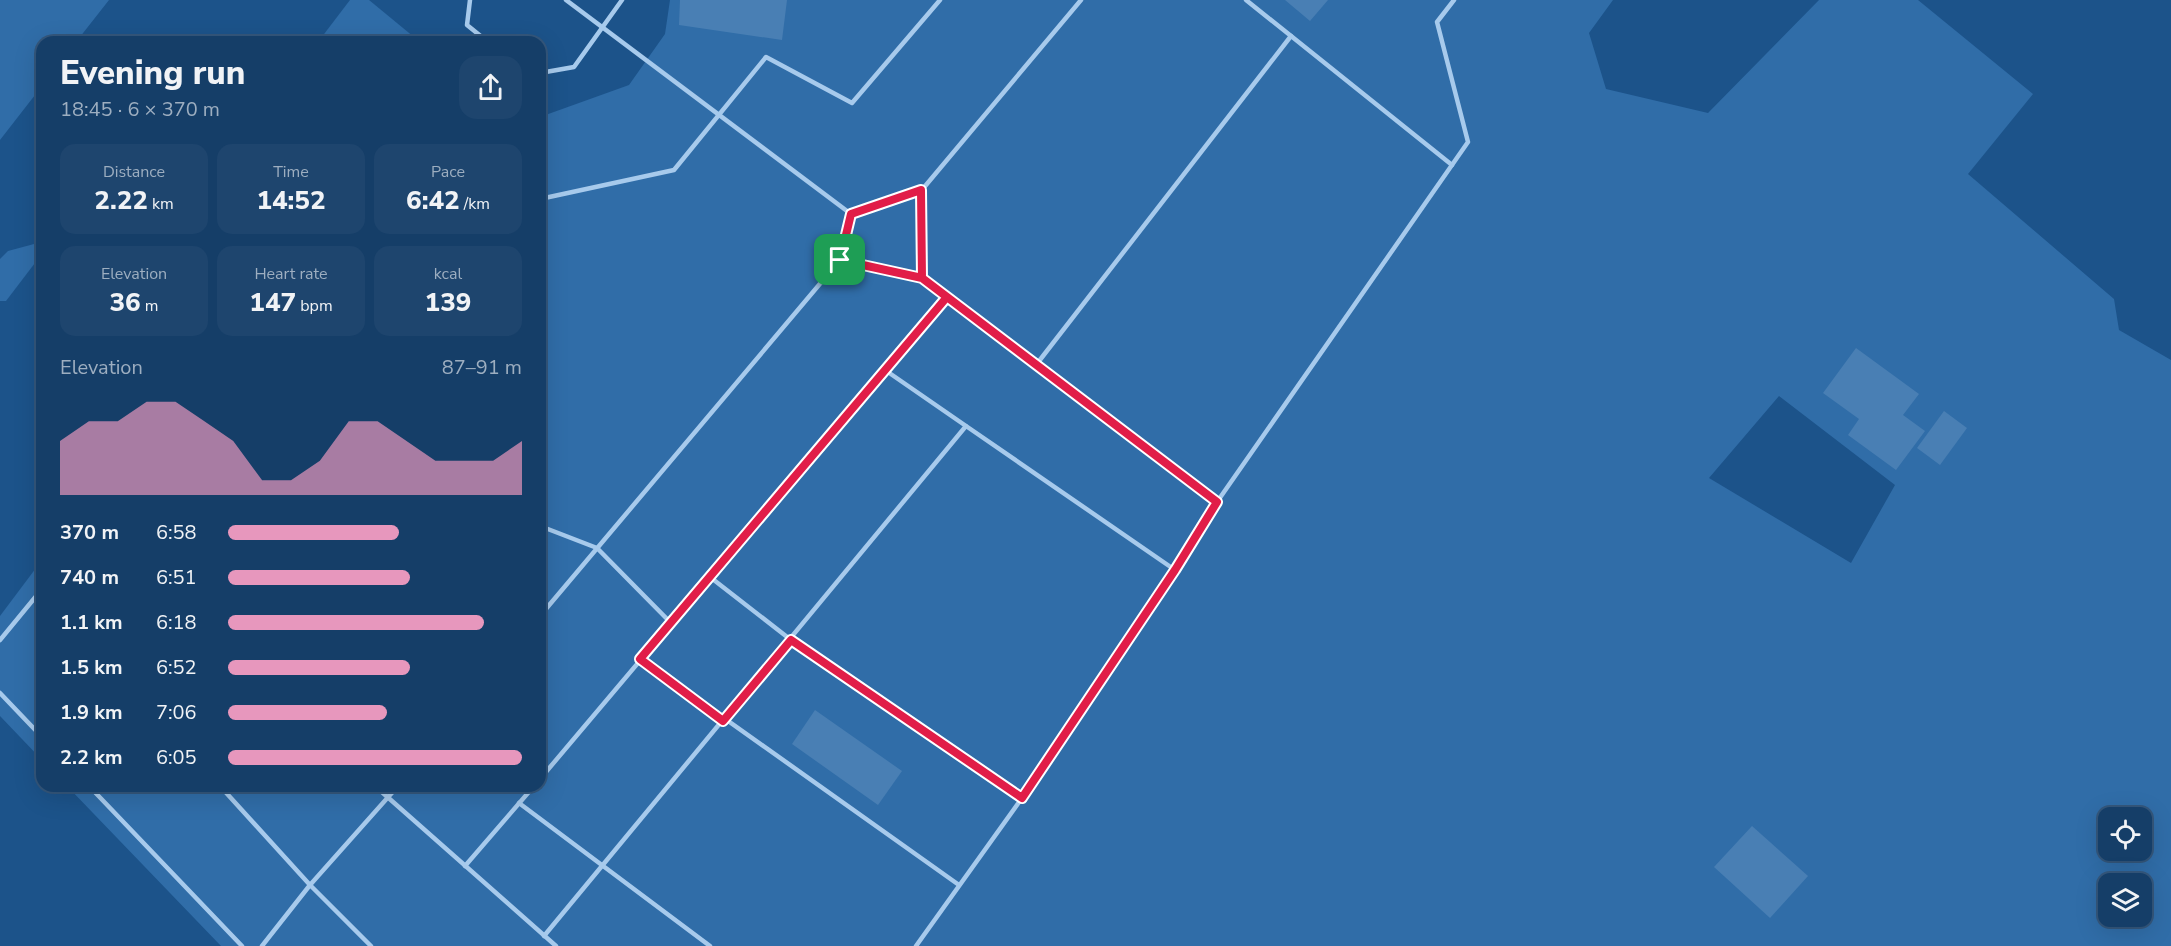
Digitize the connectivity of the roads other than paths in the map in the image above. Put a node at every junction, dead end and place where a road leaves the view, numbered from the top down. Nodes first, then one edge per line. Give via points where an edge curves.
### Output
1 (470, 0) edge
2 (566, 0) edge
3 (622, 0) edge
4 (940, 0) edge
5 (1081, 0) edge
6 (1246, 0) edge
7 (1454, 0) edge
8 (602, 28) junction
9 (481, 36) edge
10 (1291, 36) junction
11 (546, 72) edge
12 (718, 115) junction
13 (1452, 165) junction
14 (921, 190) junction
15 (546, 199) edge
16 (851, 214) junction
17 (840, 260) junction
18 (922, 278) junction
19 (947, 297) junction
20 (1036, 364) junction
21 (885, 370) junction
22 (966, 426) junction
23 (1217, 502) junction
24 (546, 528) edge
25 (597, 548) junction
26 (1175, 570) junction
27 (710, 577) junction
28 (36, 597) edge
29 (546, 609) edge
30 (671, 623) junction
31 (0, 640) edge
32 (791, 640) junction
33 (640, 659) junction
34 (0, 693) edge
35 (723, 721) junction
36 (36, 731) edge
37 (546, 771) edge
38 (95, 792) edge
39 (225, 792) edge
40 (382, 792) edge
41 (393, 792) edge
42 (529, 792) edge
43 (388, 798) junction
44 (1022, 798) junction
45 (519, 803) junction
46 (602, 865) junction
47 (465, 866) junction
48 (310, 885) junction
49 (959, 885) junction
50 (544, 936) junction
51 (242, 946) edge
52 (262, 946) edge
53 (371, 946) edge
54 (556, 946) edge
55 (710, 946) edge
56 (916, 946) edge

1 - 9 lane via 467,25
2 - 8 lane
3 - 8 lane
4 - 12 lane via 852,103 766,57
5 - 14 lane
6 - 10 lane
7 - 13 lane via 1437,22 1468,142
8 - 11 lane via 574,67
8 - 12 lane
10 - 13 lane
10 - 20 lane
12 - 15 lane via 674,170
12 - 16 lane
13 - 23 lane
14 - 16 lane
14 - 18 lane
16 - 17 lane
17 - 18 lane
17 - 25 lane
18 - 19 lane
19 - 20 lane
19 - 21 lane
20 - 23 lane
21 - 22 lane
21 - 27 lane
22 - 26 lane
22 - 32 lane
23 - 26 lane
24 - 25 lane
25 - 29 lane
25 - 30 lane
26 - 44 lane
27 - 30 lane
27 - 32 lane
28 - 31 lane
30 - 33 lane
32 - 35 lane
32 - 44 lane
33 - 35 lane
33 - 37 lane
34 - 36 lane
35 - 46 lane
35 - 49 lane
38 - 51 lane
39 - 48 lane
40 - 43 lane
41 - 43 lane
42 - 45 lane
43 - 47 lane
43 - 48 lane
44 - 49 lane
45 - 46 lane
45 - 47 lane
46 - 50 lane
46 - 55 lane
47 - 50 lane
48 - 52 lane
48 - 53 lane
49 - 56 lane
50 - 54 lane

